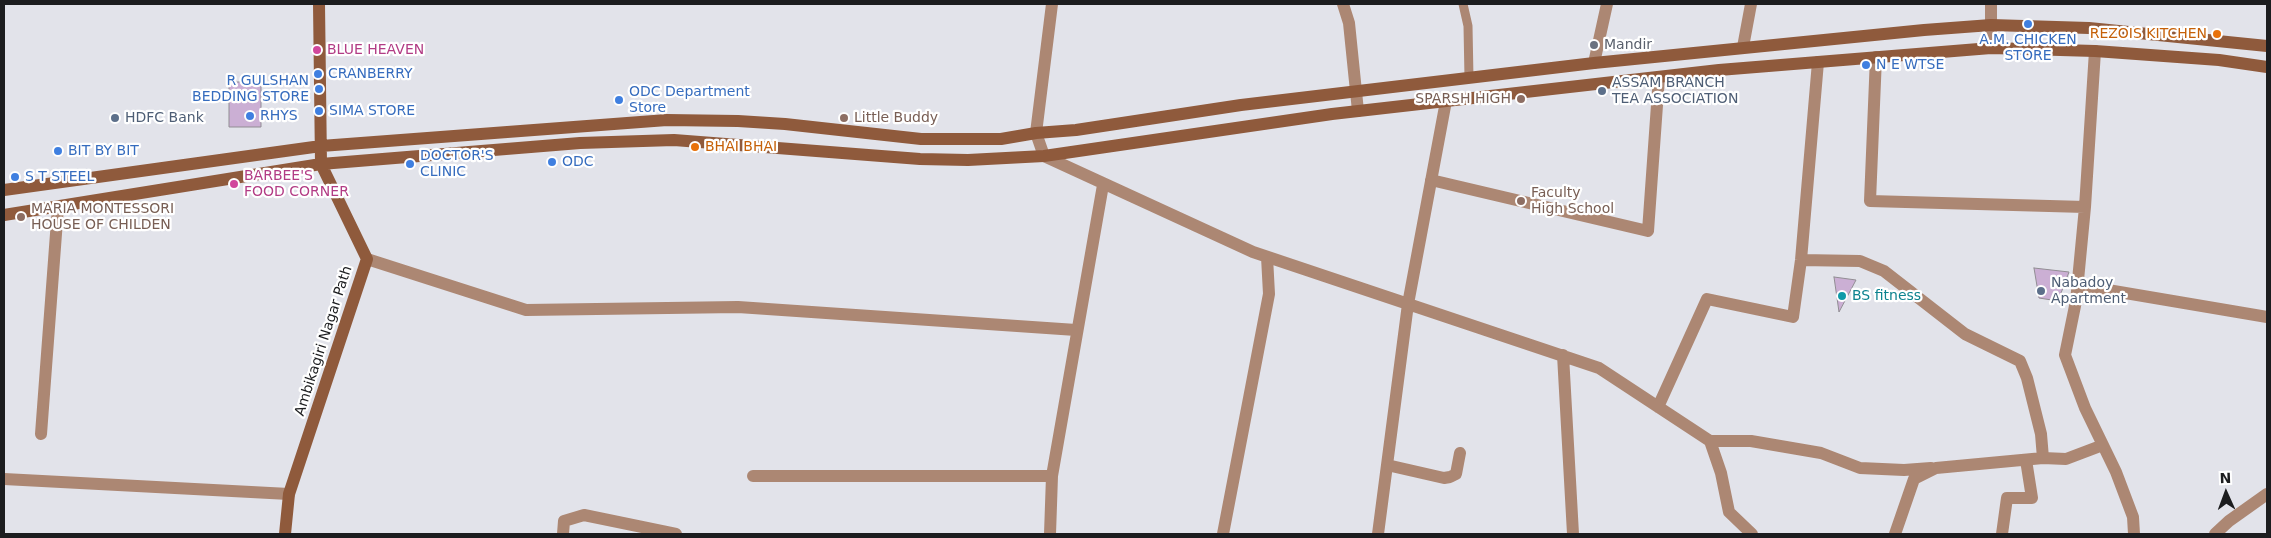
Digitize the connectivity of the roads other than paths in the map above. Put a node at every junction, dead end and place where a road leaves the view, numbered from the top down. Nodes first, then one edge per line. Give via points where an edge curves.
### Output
1 (319, 4) edge
2 (1052, 4) edge
3 (1343, 4) edge
4 (1463, 4) edge
5 (1606, 4) edge
6 (1751, 4) edge
7 (1992, 4) edge
8 (1992, 25) junction
9 (2267, 46) edge
10 (1743, 47) junction
11 (1991, 48) junction
12 (2095, 51) junction
13 (1876, 57) junction
14 (1818, 62) junction
15 (1594, 63) junction
16 (2267, 67) edge
17 (1659, 77) junction
18 (1469, 78) junction
19 (1356, 91) junction
20 (1446, 101) junction
21 (1358, 111) junction
22 (1036, 133) junction
23 (321, 146) junction
24 (1044, 156) junction
25 (321, 164) junction
26 (1431, 180) junction
27 (1103, 185) junction
28 (4, 190) edge
29 (58, 207) junction
30 (2085, 207) junction
31 (4, 215) edge
32 (1268, 257) junction
33 (367, 259) junction
34 (1801, 260) junction
35 (2076, 301) junction
36 (1408, 304) junction
37 (2267, 317) edge
38 (1076, 330) junction
39 (1563, 356) junction
40 (1658, 407) junction
41 (41, 434) dead end
42 (1710, 441) junction
43 (2103, 445) junction
44 (1460, 453) dead end
45 (2043, 458) junction
46 (2026, 460) junction
47 (1387, 465) junction
48 (1936, 468) junction
49 (753, 476) dead end
50 (1052, 476) junction
51 (4, 479) edge
52 (289, 494) junction
53 (2267, 494) edge
54 (285, 534) edge
55 (563, 534) edge
56 (676, 534) edge
57 (1050, 534) edge
58 (1223, 534) edge
59 (1378, 534) edge
60 (1573, 534) edge
61 (1752, 534) edge
62 (1895, 534) edge
63 (2002, 534) edge
64 (2134, 534) edge
65 (2215, 534) edge

1 - 23 main road
2 - 22 street
3 - 19 street via 1349,23
4 - 18 lane via 1468,26
5 - 15 street
6 - 10 street
7 - 8 street
8 - 9 main road via 2089,28
8 - 10 main road
8 - 11 street
10 - 15 main road
11 - 12 main road
11 - 13 main road
12 - 16 main road via 2219,60
12 - 30 street
13 - 14 main road
13 - 30 street via 1870,201
14 - 17 main road
14 - 34 street
15 - 18 main road
17 - 20 main road
17 - 26 street via 1648,231
18 - 19 main road
19 - 21 street
19 - 22 main road
20 - 21 main road
20 - 26 street
21 - 24 main road
22 - 23 main road via 1001,139 921,139 785,124 667,120
22 - 24 street
23 - 25 main road
23 - 28 main road
24 - 25 main road via 920,159 674,140 580,143
24 - 27 street
25 - 29 main road
25 - 33 main road, Ambikagiri Nagar Path
26 - 36 street
27 - 32 street
27 - 38 street
29 - 31 main road
29 - 41 street
30 - 35 street
32 - 36 street
32 - 58 street via 1269,294
33 - 38 street via 526,310 738,308
33 - 52 main road, Ambikagiri Nagar Path
34 - 40 street via 1793,317 1707,299
34 - 45 street via 1860,261 1884,271 1965,334 2020,361 2030,387
35 - 37 street via 2090,287
35 - 43 street via 2065,355
36 - 39 street
36 - 47 street
38 - 50 street
39 - 40 street via 1599,368
39 - 60 street
40 - 42 street
42 - 48 street via 1751,440 1821,453 1860,468
42 - 61 street via 1729,512
43 - 45 street via 2066,459
43 - 64 street via 2133,517
44 - 47 street via 1456,474 1444,478
45 - 46 street
46 - 48 street
46 - 63 street via 2032,498 2007,498
47 - 59 street
48 - 62 street via 1914,479
49 - 50 street
50 - 57 street
51 - 52 street
52 - 54 main road, Ambikagiri Nagar Path
53 - 65 street
55 - 56 street via 564,521 584,515

